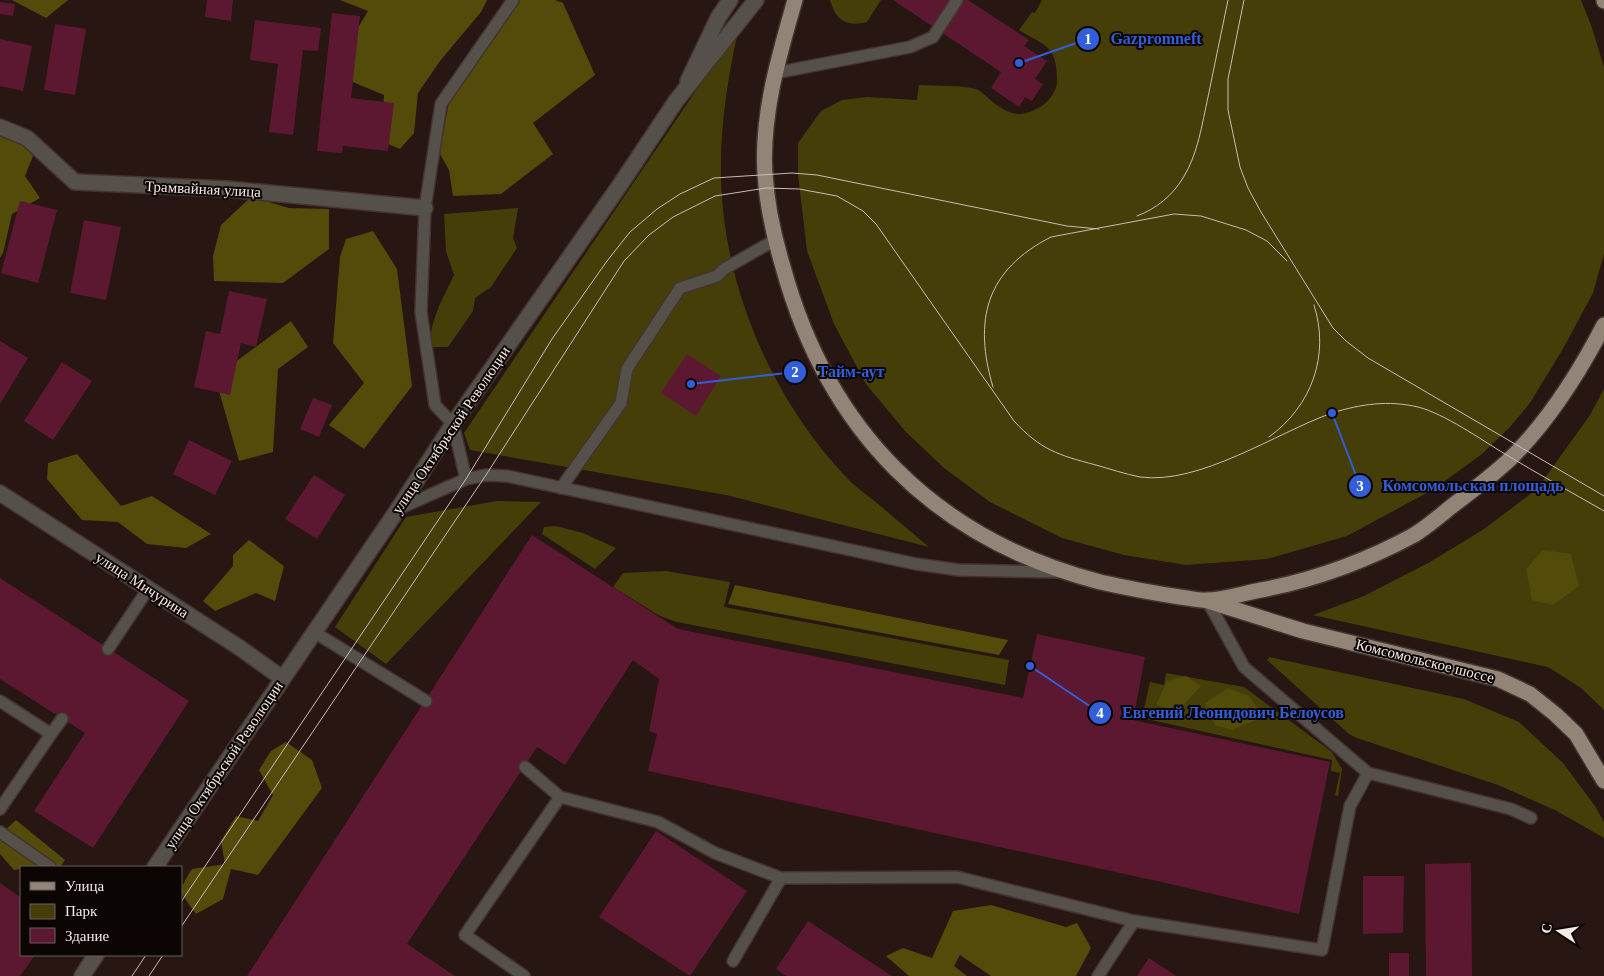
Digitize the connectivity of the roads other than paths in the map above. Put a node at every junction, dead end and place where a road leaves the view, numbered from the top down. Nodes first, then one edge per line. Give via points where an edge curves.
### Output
1 (513, 0) edge
2 (730, 0) edge
3 (756, 0) edge
4 (795, 0) edge
5 (957, 0) edge
6 (774, 73) junction
7 (684, 89) junction
8 (0, 127) edge
9 (425, 208) junction
10 (775, 240) junction
11 (1604, 325) edge
12 (453, 424) junction
13 (466, 479) junction
14 (561, 488) junction
15 (0, 493) edge
16 (398, 509) junction
17 (1064, 572) junction
18 (148, 589) junction
19 (1207, 600) junction
20 (314, 632) junction
21 (108, 649) dead end
22 (282, 678) junction
23 (0, 701) edge
24 (426, 701) dead end
25 (62, 719) dead end
26 (51, 734) junction
27 (525, 767) dead end
28 (1368, 773) junction
29 (1604, 781) edge
30 (560, 797) junction
31 (0, 809) edge
32 (1530, 818) dead end
33 (0, 832) edge
34 (49, 866) edge
35 (156, 866) edge
36 (781, 878) junction
37 (1134, 920) junction
38 (95, 956) edge
39 (734, 961) dead end
40 (82, 976) edge
41 (524, 976) edge
42 (1098, 976) edge

1 - 9 lane via 441,104
2 - 7 street
3 - 7 street, улица Октябрьской Революции
4 - 6 main road
5 - 6 lane via 933,37 910,47
6 - 10 main road via 769,100 765,174
7 - 12 street, улица Октябрьской Революции
8 - 9 street, Трамвайная улица via 27,138 75,182 228,189
9 - 12 lane via 421,312 435,405
10 - 14 lane via 717,276 680,288 627,369 621,403
10 - 17 main road via 789,292 807,338 828,381 862,433 904,479 946,513 996,543
11 - 19 main road via 1562,397 1530,437 1511,458 1417,533 1350,565 1287,585
12 - 13 lane
12 - 16 street, улица Октябрьской Революции
13 - 14 lane via 486,475 507,476
13 - 16 lane
14 - 17 lane via 916,564 959,570
15 - 18 street, улица Мичурина
16 - 20 street, улица Октябрьской Революции
17 - 19 main road via 1129,589
18 - 21 lane
18 - 22 street, улица Мичурина
19 - 28 lane via 1244,667
19 - 29 main road, Комсомольское шоссе via 1303,631 1498,679 1530,694 1576,734
20 - 22 street, улица Октябрьской Революции
20 - 24 lane
22 - 35 street, улица Октябрьской Революции
23 - 26 lane
25 - 26 lane
26 - 31 lane
27 - 30 lane
28 - 32 lane via 1510,809
28 - 37 lane via 1350,806 1322,950
30 - 36 lane via 658,822 715,853
30 - 41 lane via 465,935
33 - 34 lane
36 - 37 lane via 957,877
36 - 39 lane
37 - 42 lane
38 - 40 street

